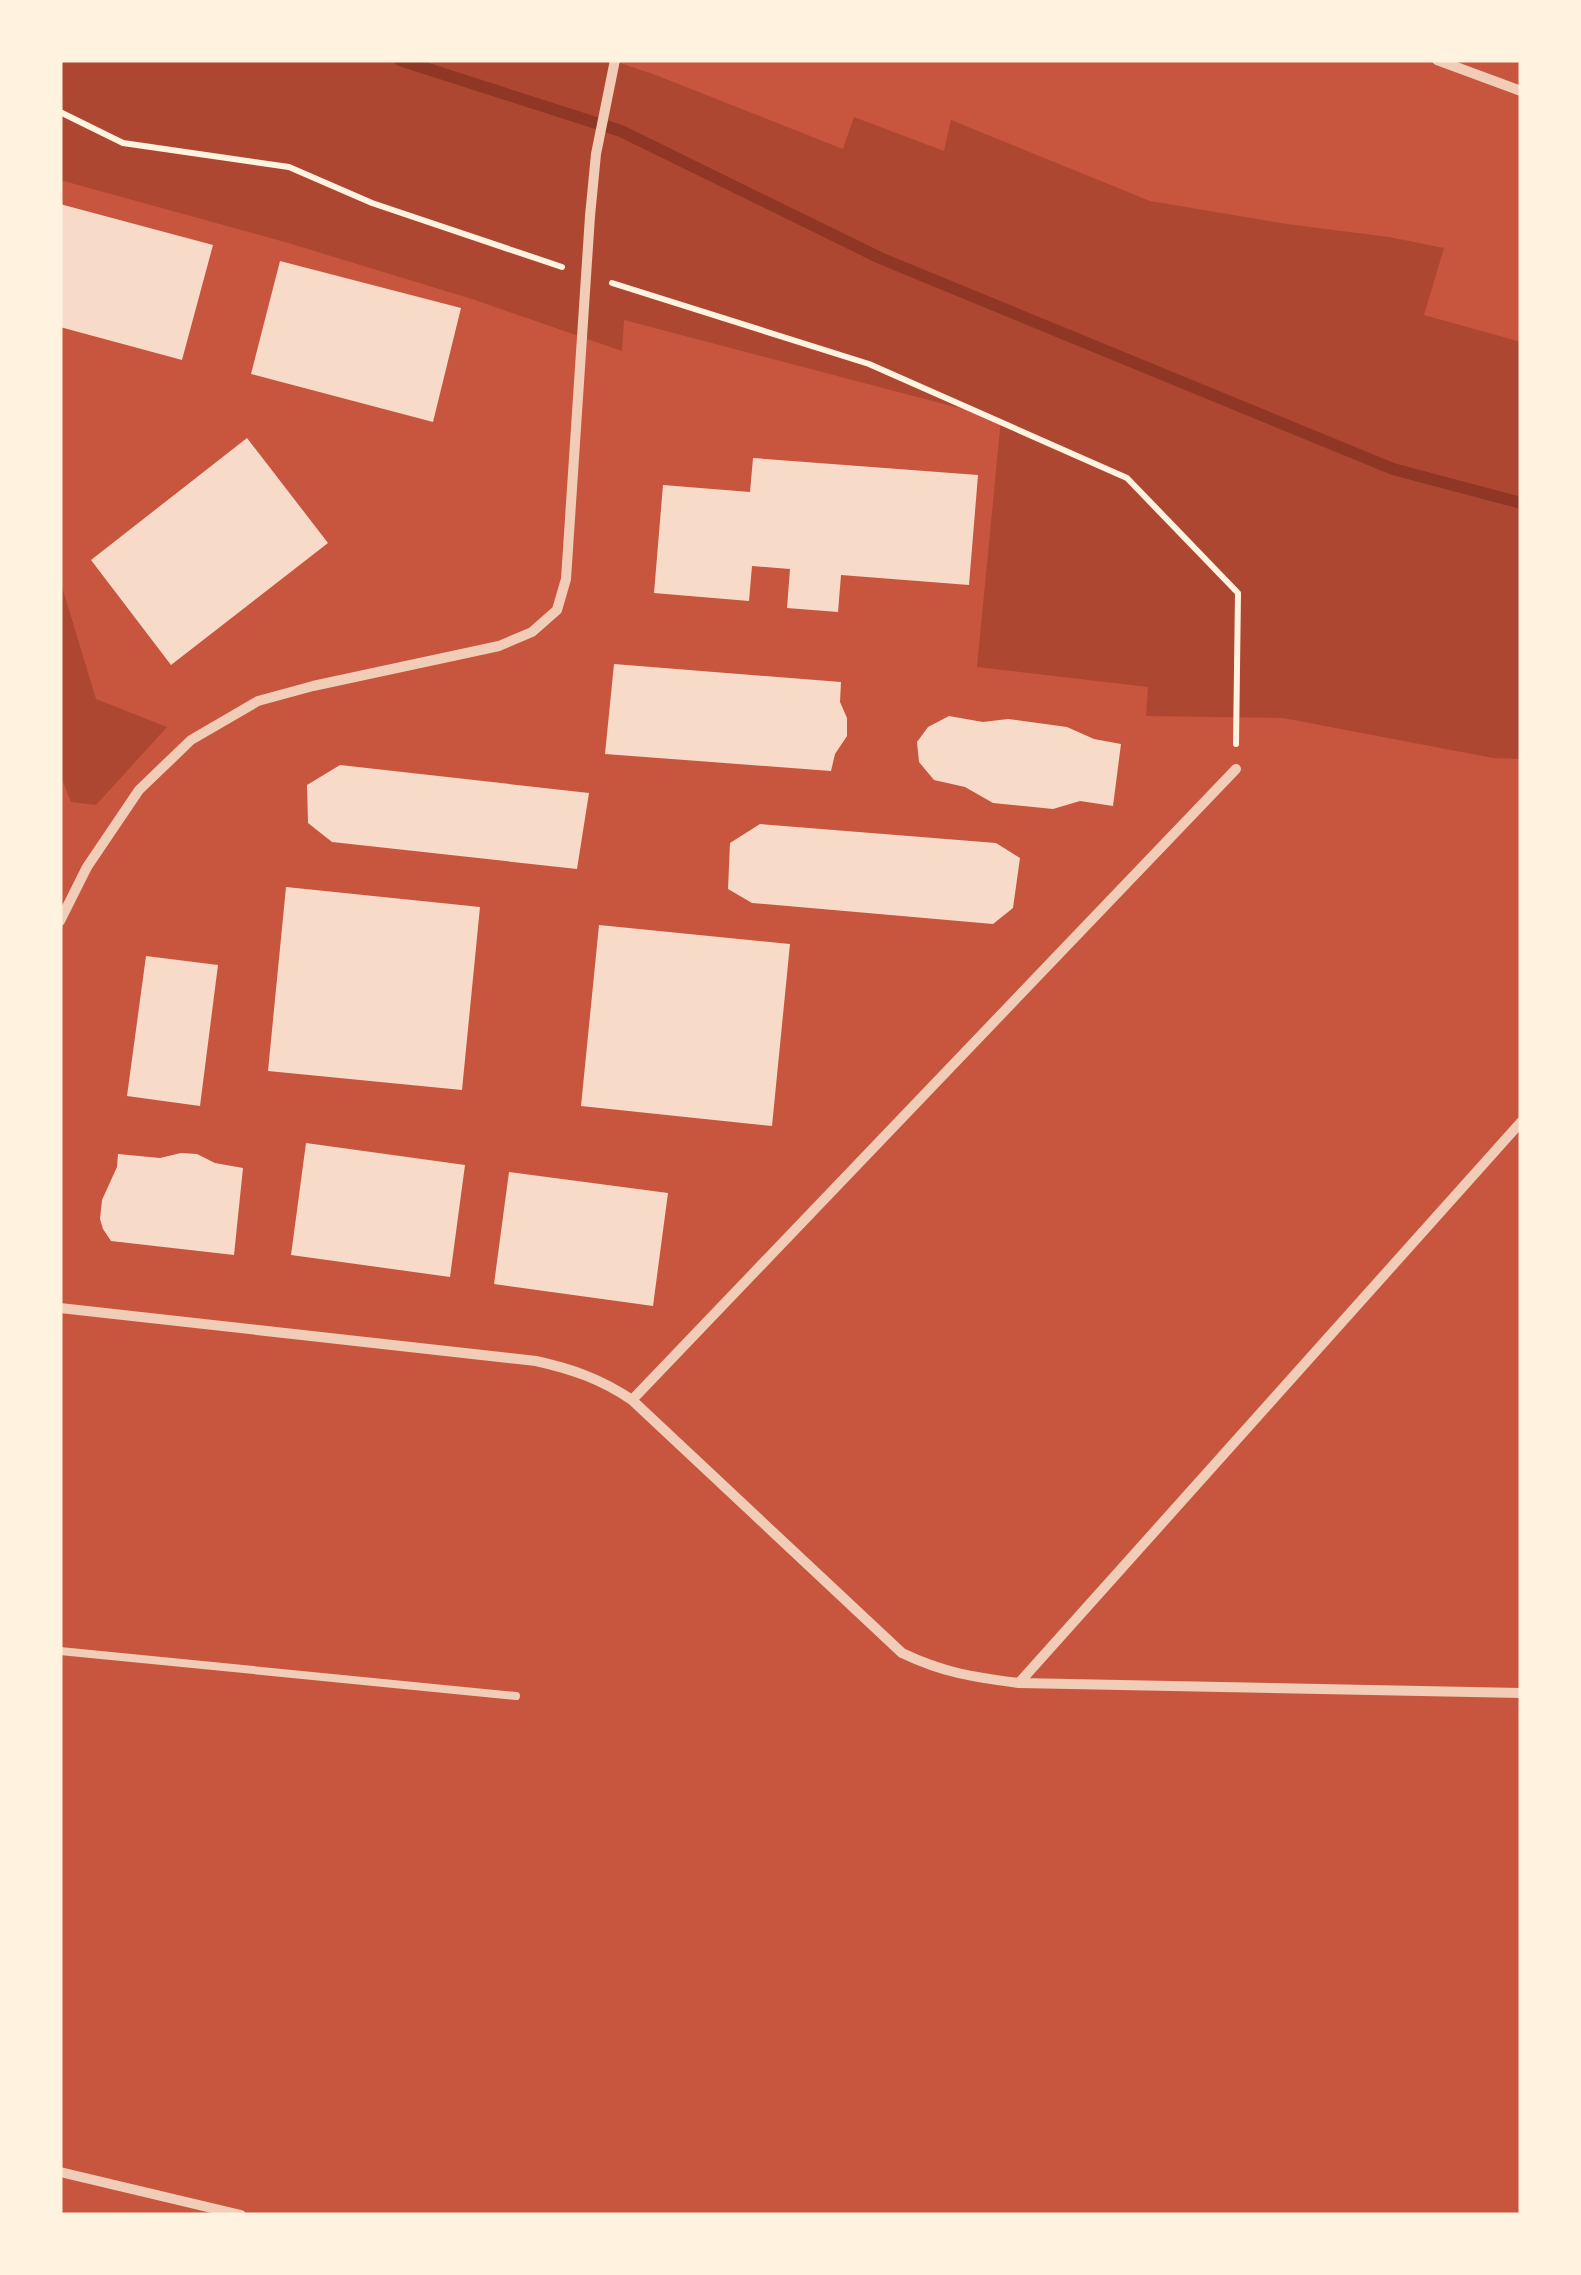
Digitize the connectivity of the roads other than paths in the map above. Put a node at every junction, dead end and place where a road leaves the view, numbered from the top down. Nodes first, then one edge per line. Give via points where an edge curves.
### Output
1 (615, 60) edge
2 (1438, 60) edge
3 (1521, 92) edge
4 (1236, 769) road end
5 (60, 920) edge
6 (1521, 1122) edge
7 (60, 1308) edge
8 (632, 1400) junction
9 (60, 1651) edge
10 (1019, 1683) junction
11 (1521, 1694) edge
12 (516, 1696) dead end
13 (60, 2172) edge
14 (241, 2215) edge

1 - 5 street via 596,154 566,580 557,610 532,632 499,646 258,701 191,740 140,790
2 - 3 street
4 - 8 street
6 - 10 street
7 - 8 street via 536,1360 575,1369
8 - 10 street via 902,1653 934,1668
9 - 12 lane
10 - 11 street
13 - 14 street

